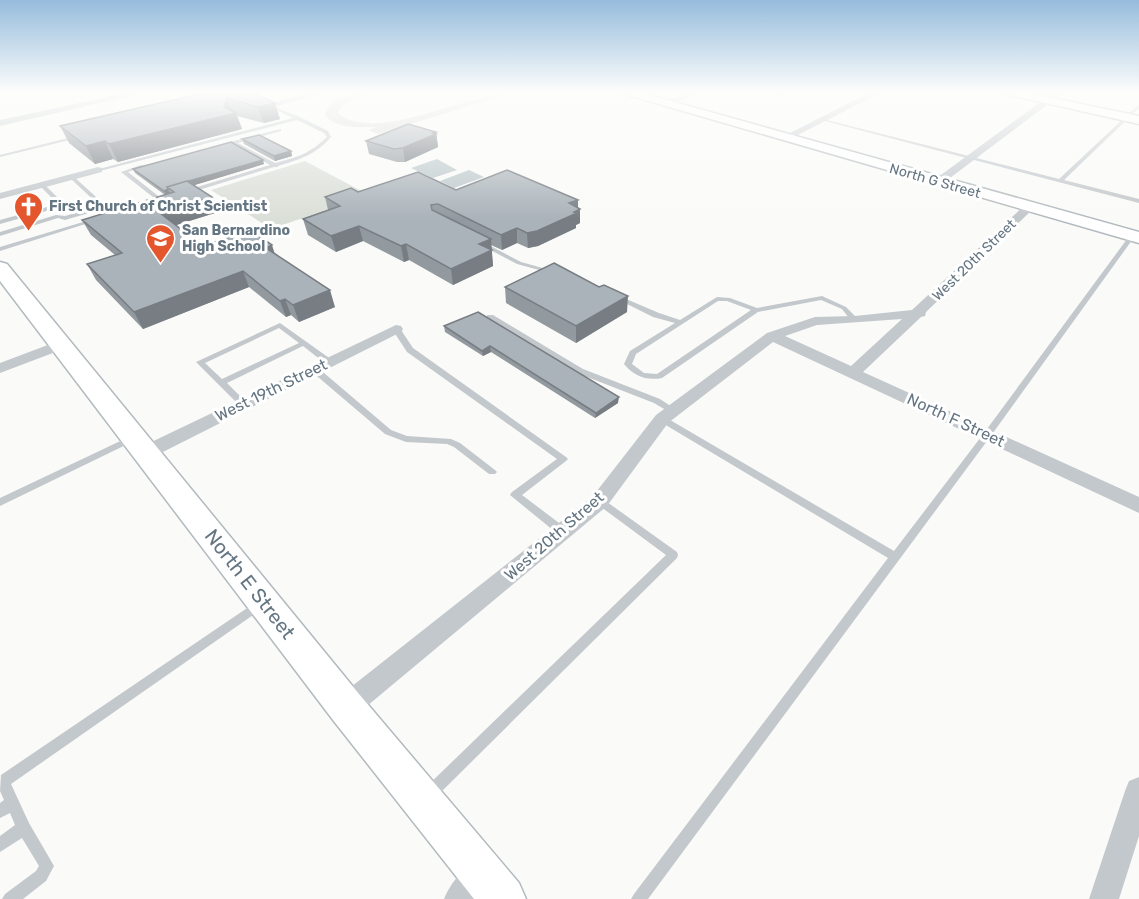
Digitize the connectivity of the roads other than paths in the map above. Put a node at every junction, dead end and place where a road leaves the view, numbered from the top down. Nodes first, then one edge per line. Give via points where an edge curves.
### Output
1 (233, 135) edge
2 (260, 135) edge
3 (328, 135) edge
4 (774, 135) edge
5 (791, 135) edge
6 (881, 135) edge
7 (1002, 135) edge
8 (1114, 135) edge
9 (80, 136) edge
10 (785, 138) junction
11 (233, 142) junction
12 (217, 147) edge
13 (0, 156) edge
14 (970, 158) junction
15 (146, 166) edge
16 (276, 166) junction
17 (98, 170) joint
18 (72, 177) junction
19 (1060, 181) junction
20 (939, 182) junction
21 (42, 185) junction
22 (182, 194) edge
23 (0, 196) edge
24 (171, 197) edge
25 (1139, 201) edge
26 (62, 205) junction
27 (1029, 207) junction
28 (58, 216) junction
29 (101, 218) edge
30 (0, 222) edge
31 (0, 234) edge
32 (1136, 237) edge
33 (477, 241) edge
34 (2, 268) edge
35 (565, 274) edge
36 (615, 296) edge
37 (756, 310) junction
38 (920, 313) junction
39 (490, 317) edge
40 (855, 320) junction
41 (680, 322) junction
42 (396, 329) joint
43 (772, 336) junction
44 (304, 343) junction
45 (61, 345) junction
46 (322, 366) junction
47 (0, 368) edge
48 (853, 373) junction
49 (649, 378) junction
50 (221, 383) junction
51 (641, 396) junction
52 (243, 404) junction
53 (668, 415) junction
54 (987, 435) junction
55 (141, 444) junction
56 (492, 472) dead end
57 (600, 501) junction
58 (0, 502) edge
59 (1139, 505) edge
60 (563, 532) junction
61 (895, 557) junction
62 (264, 602) junction
63 (346, 707) junction
64 (1139, 791) edge
65 (423, 800) junction
66 (6, 807) edge
67 (24, 828) junction
68 (0, 845) edge
69 (482, 873) junction
70 (10, 899) edge
71 (459, 899) edge
72 (503, 899) edge
73 (639, 899) edge
74 (1104, 899) edge

1 - 17 lane
2 - 11 lane
3 - 16 lane via 317,150
4 - 10 street, North G Street
5 - 10 street
6 - 14 lane
7 - 14 street
8 - 19 lane
9 - 13 lane
10 - 20 street, North G Street
11 - 12 lane
11 - 16 lane
14 - 19 lane
14 - 20 street
15 - 24 lane via 124,172 157,201
16 - 22 lane
17 - 18 street
18 - 21 street
18 - 28 lane via 104,207 65,218
19 - 25 lane
20 - 27 street, North G Street
21 - 23 street
21 - 26 lane
26 - 28 lane
26 - 30 lane
27 - 32 street, North G Street
27 - 38 street, West 20th Street
28 - 31 lane
29 - 34 lane
32 - 54 lane
33 - 35 lane via 519,263
34 - 45 street, North E Street
36 - 41 lane
37 - 40 lane via 822,298 844,309
37 - 41 lane via 717,299
37 - 49 lane via 659,376
38 - 40 street, West 20th Street
38 - 48 street, West 20th Street
39 - 51 lane via 580,370
40 - 43 street, West 20th Street via 815,321
41 - 49 lane via 633,353 628,364 636,373
42 - 46 street, West 19th Street
42 - 60 lane via 411,350 563,459 515,495
43 - 48 street, North F Street
43 - 53 street, West 20th Street
44 - 46 lane
44 - 50 lane
44 - 50 lane via 280,325 200,362
45 - 47 street
45 - 55 street, North E Street
46 - 52 street, West 19th Street
46 - 56 lane via 388,432 406,439 448,441
48 - 54 street, North F Street
49 - 51 lane
50 - 52 lane
51 - 53 lane via 657,401
52 - 55 street, West 19th Street
53 - 57 street, West 20th Street
53 - 61 lane
54 - 59 street, North F Street
54 - 61 lane
55 - 58 lane
55 - 62 street, North E Street
57 - 60 street, West 20th Street
57 - 65 lane via 673,555
60 - 63 street, West 20th Street
61 - 73 lane
62 - 63 street, North E Street
62 - 66 lane via 6,780
63 - 65 street, North E Street
64 - 74 street
65 - 69 street, North E Street
66 - 67 lane
67 - 68 lane
67 - 70 lane via 46,866 40,876
69 - 71 street
69 - 72 street, North E Street

